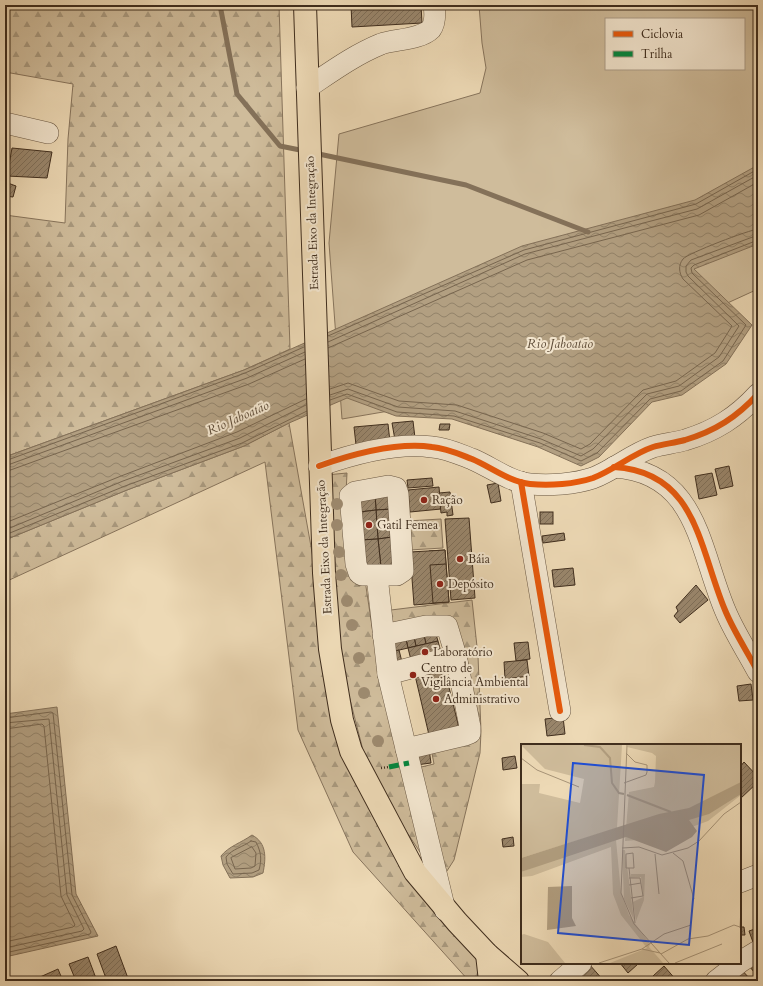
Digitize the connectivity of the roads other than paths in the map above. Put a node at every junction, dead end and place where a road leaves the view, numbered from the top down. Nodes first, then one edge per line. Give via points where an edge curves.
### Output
1 (305, 5) edge
2 (434, 5) edge
3 (307, 88) junction
4 (5, 123) edge
5 (48, 133) dead end
6 (758, 394) edge
7 (319, 456) junction
8 (614, 466) junction
9 (521, 482) junction
10 (377, 576) dead end
11 (383, 635) junction
12 (456, 656) junction
13 (758, 672) edge
14 (388, 674) junction
15 (560, 711) dead end
16 (406, 749) junction
17 (758, 875) edge
18 (741, 882) edge
19 (445, 910) junction
20 (758, 951) edge
21 (487, 954) junction
22 (741, 962) edge
23 (580, 964) edge
24 (739, 964) edge
25 (490, 981) edge
26 (518, 981) edge
27 (560, 981) edge
28 (716, 981) edge

1 - 3 main road, Estrada Eixo da Integração
2 - 3 street via 434,24 430,30 412,38 383,44 354,57
3 - 7 main road, Estrada Eixo da Integração
4 - 5 street
6 - 8 street via 743,410 724,424 699,435 653,447
7 - 9 street via 347,456 424,446 457,453
7 - 19 main road, Estrada Eixo da Integração via 330,649 342,720 351,751 400,846 415,872
8 - 9 street via 581,481 545,484
8 - 13 street via 632,468 652,475 672,489 685,506 695,526 725,611
9 - 15 street
10 - 11 street
11 - 12 street via 426,626 447,626
11 - 14 street
12 - 14 street
12 - 16 street via 470,732
14 - 16 street
16 - 19 street
17 - 18 street
19 - 21 main road, Estrada Eixo da Integração
20 - 22 street
21 - 25 main road
21 - 26 main road, Estrada Eixo da Integração
23 - 27 street
24 - 28 street

